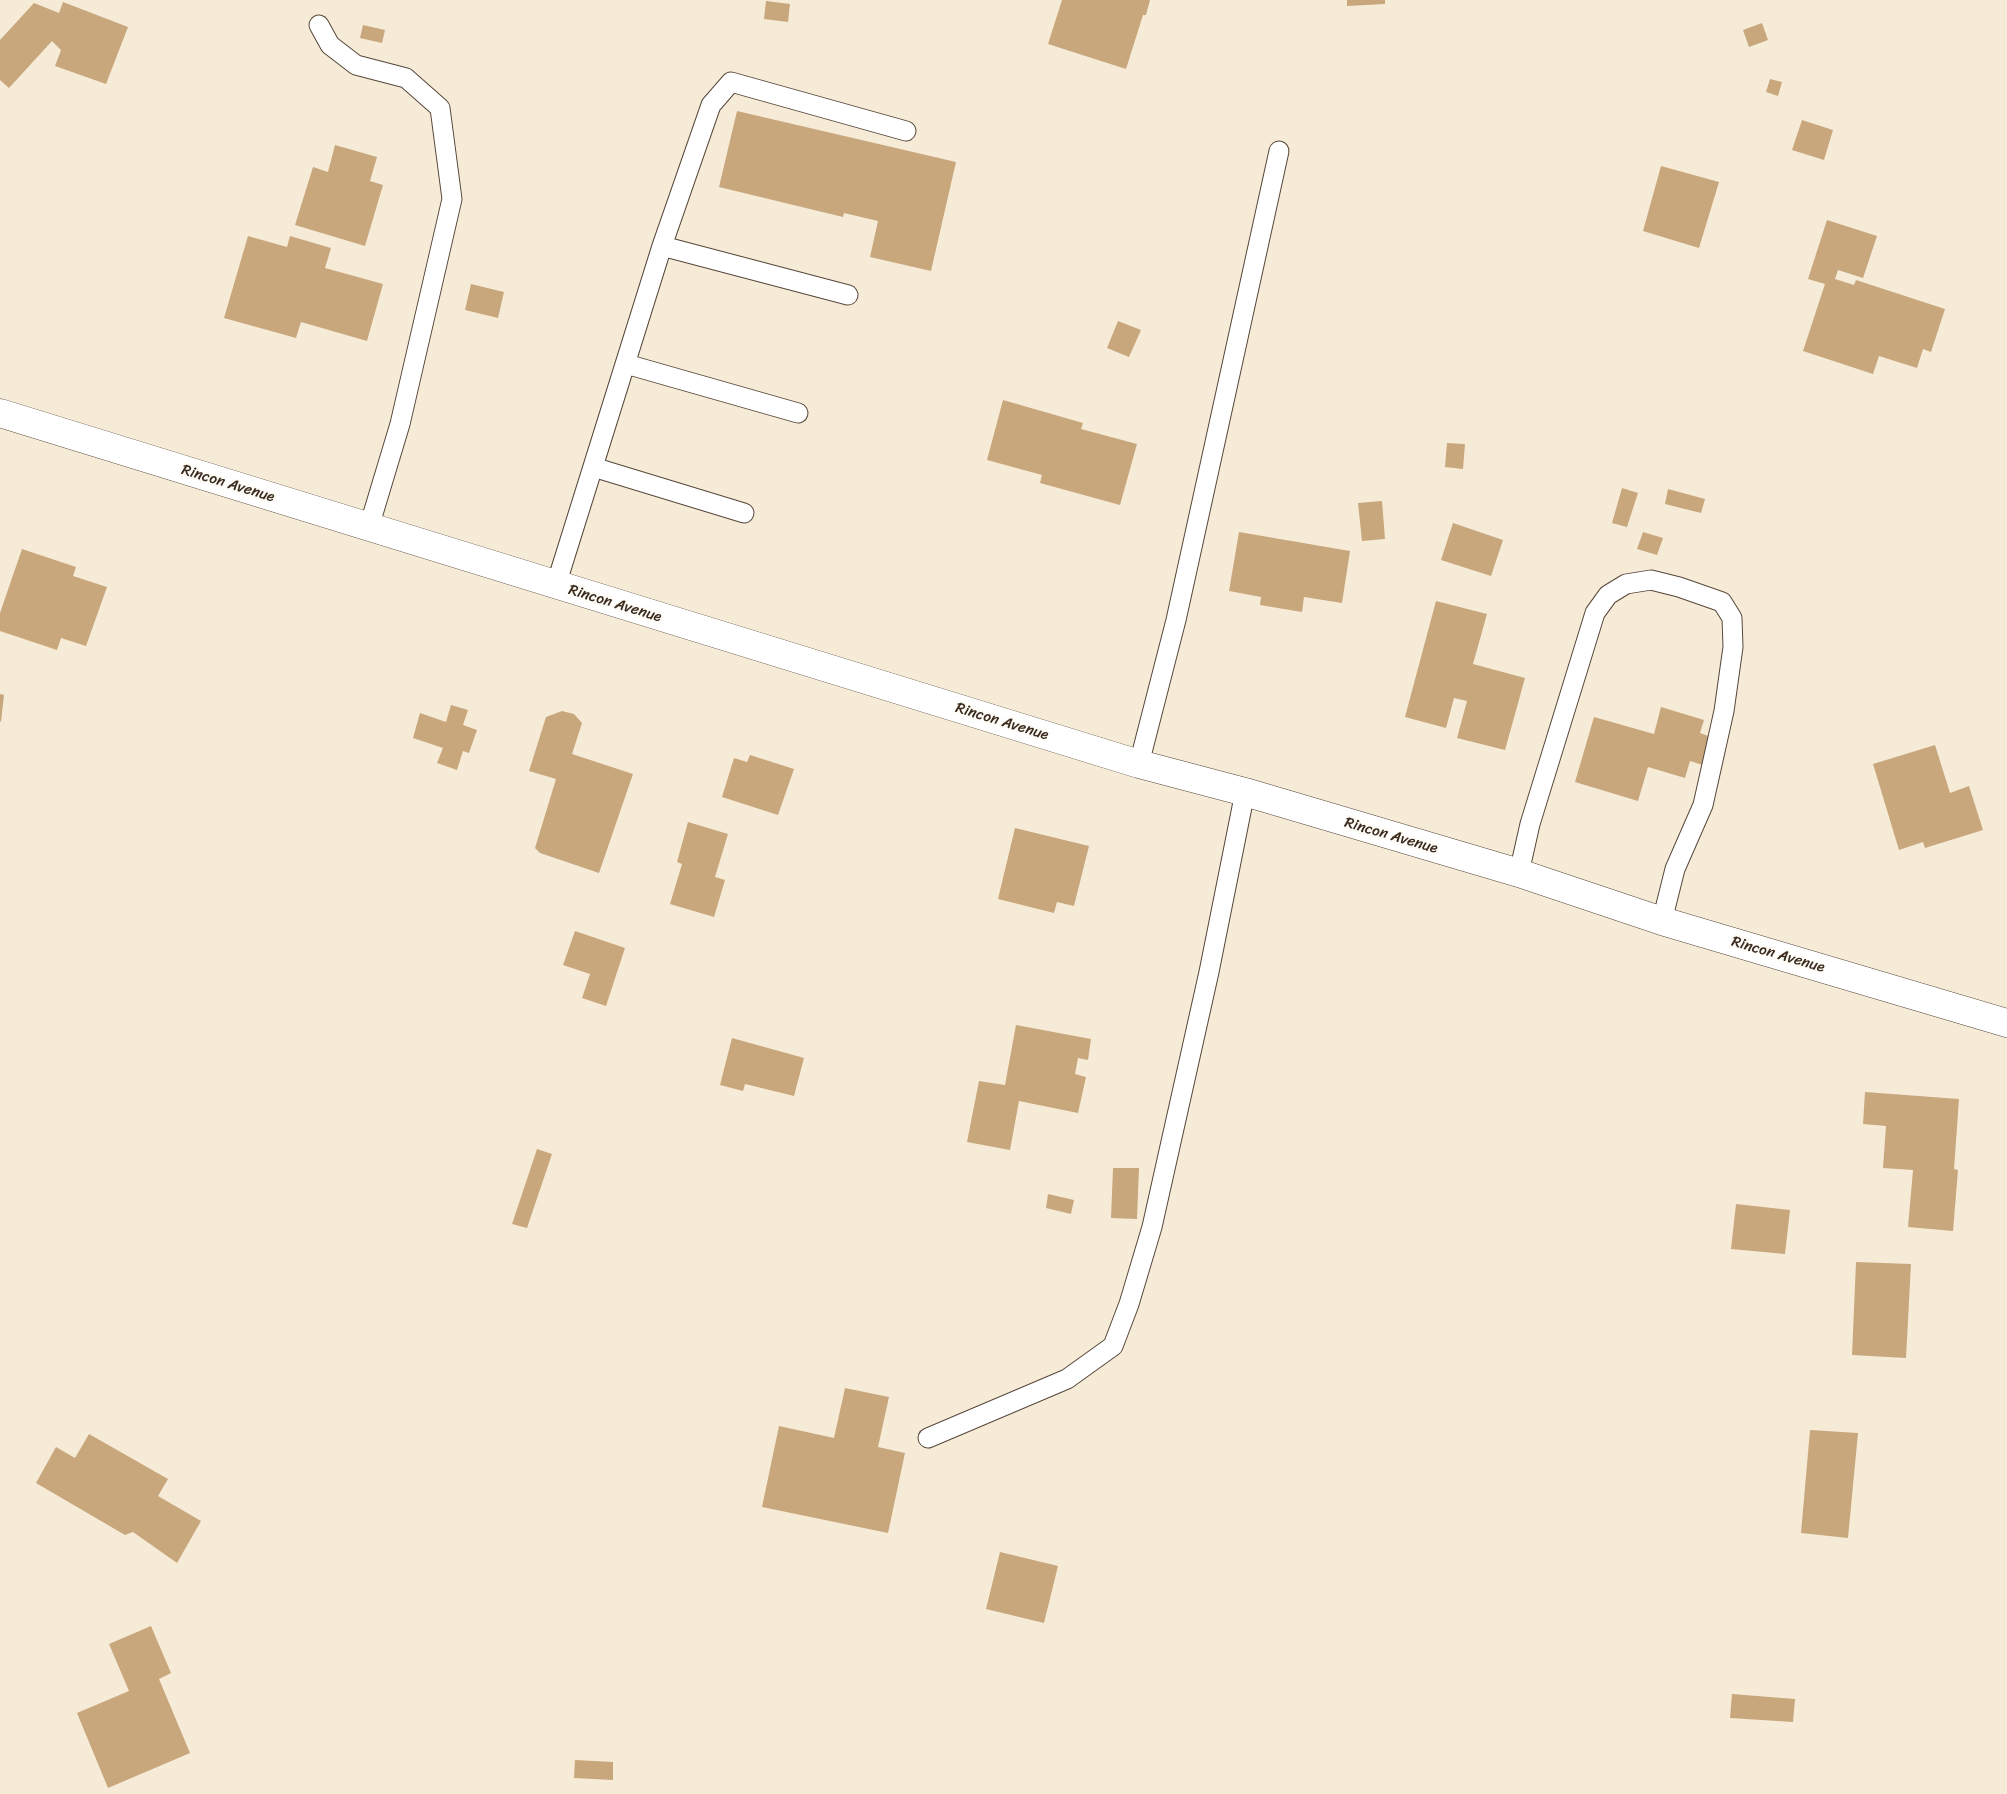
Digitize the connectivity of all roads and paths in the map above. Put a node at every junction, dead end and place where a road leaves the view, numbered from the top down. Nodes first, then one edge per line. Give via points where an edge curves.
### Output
1 (319, 25) dead end
2 (906, 131) dead end
3 (1279, 151) dead end
4 (662, 246) junction
5 (848, 295) dead end
6 (626, 364) junction
7 (798, 412) dead end
8 (0, 413) edge
9 (593, 467) junction
10 (744, 514) dead end
11 (368, 527) junction
12 (556, 585) junction
13 (1139, 764) junction
14 (1245, 792) junction
15 (1519, 873) junction
16 (1662, 921) junction
17 (2007, 1023) edge
18 (928, 1438) dead end

1 - 11 lane via 330,45 356,64 406,78 440,108 452,199 400,424
2 - 4 lane via 731,82 711,105
3 - 13 lane via 1176,620
4 - 5 lane
4 - 6 lane
6 - 7 lane
6 - 9 lane
8 - 11 street, Rincon Avenue
9 - 10 lane
9 - 12 lane
11 - 12 street, Rincon Avenue
12 - 13 street, Rincon Avenue
13 - 14 street, Rincon Avenue
14 - 15 street, Rincon Avenue
14 - 18 lane via 1152,1227 1113,1346 1067,1379
15 - 16 street, Rincon Avenue
15 - 16 lane via 1530,824 1595,613 1608,595 1626,584 1651,580 1678,587 1722,602 1732,618 1733,647 1724,712 1703,805 1675,869
16 - 17 street, Rincon Avenue

